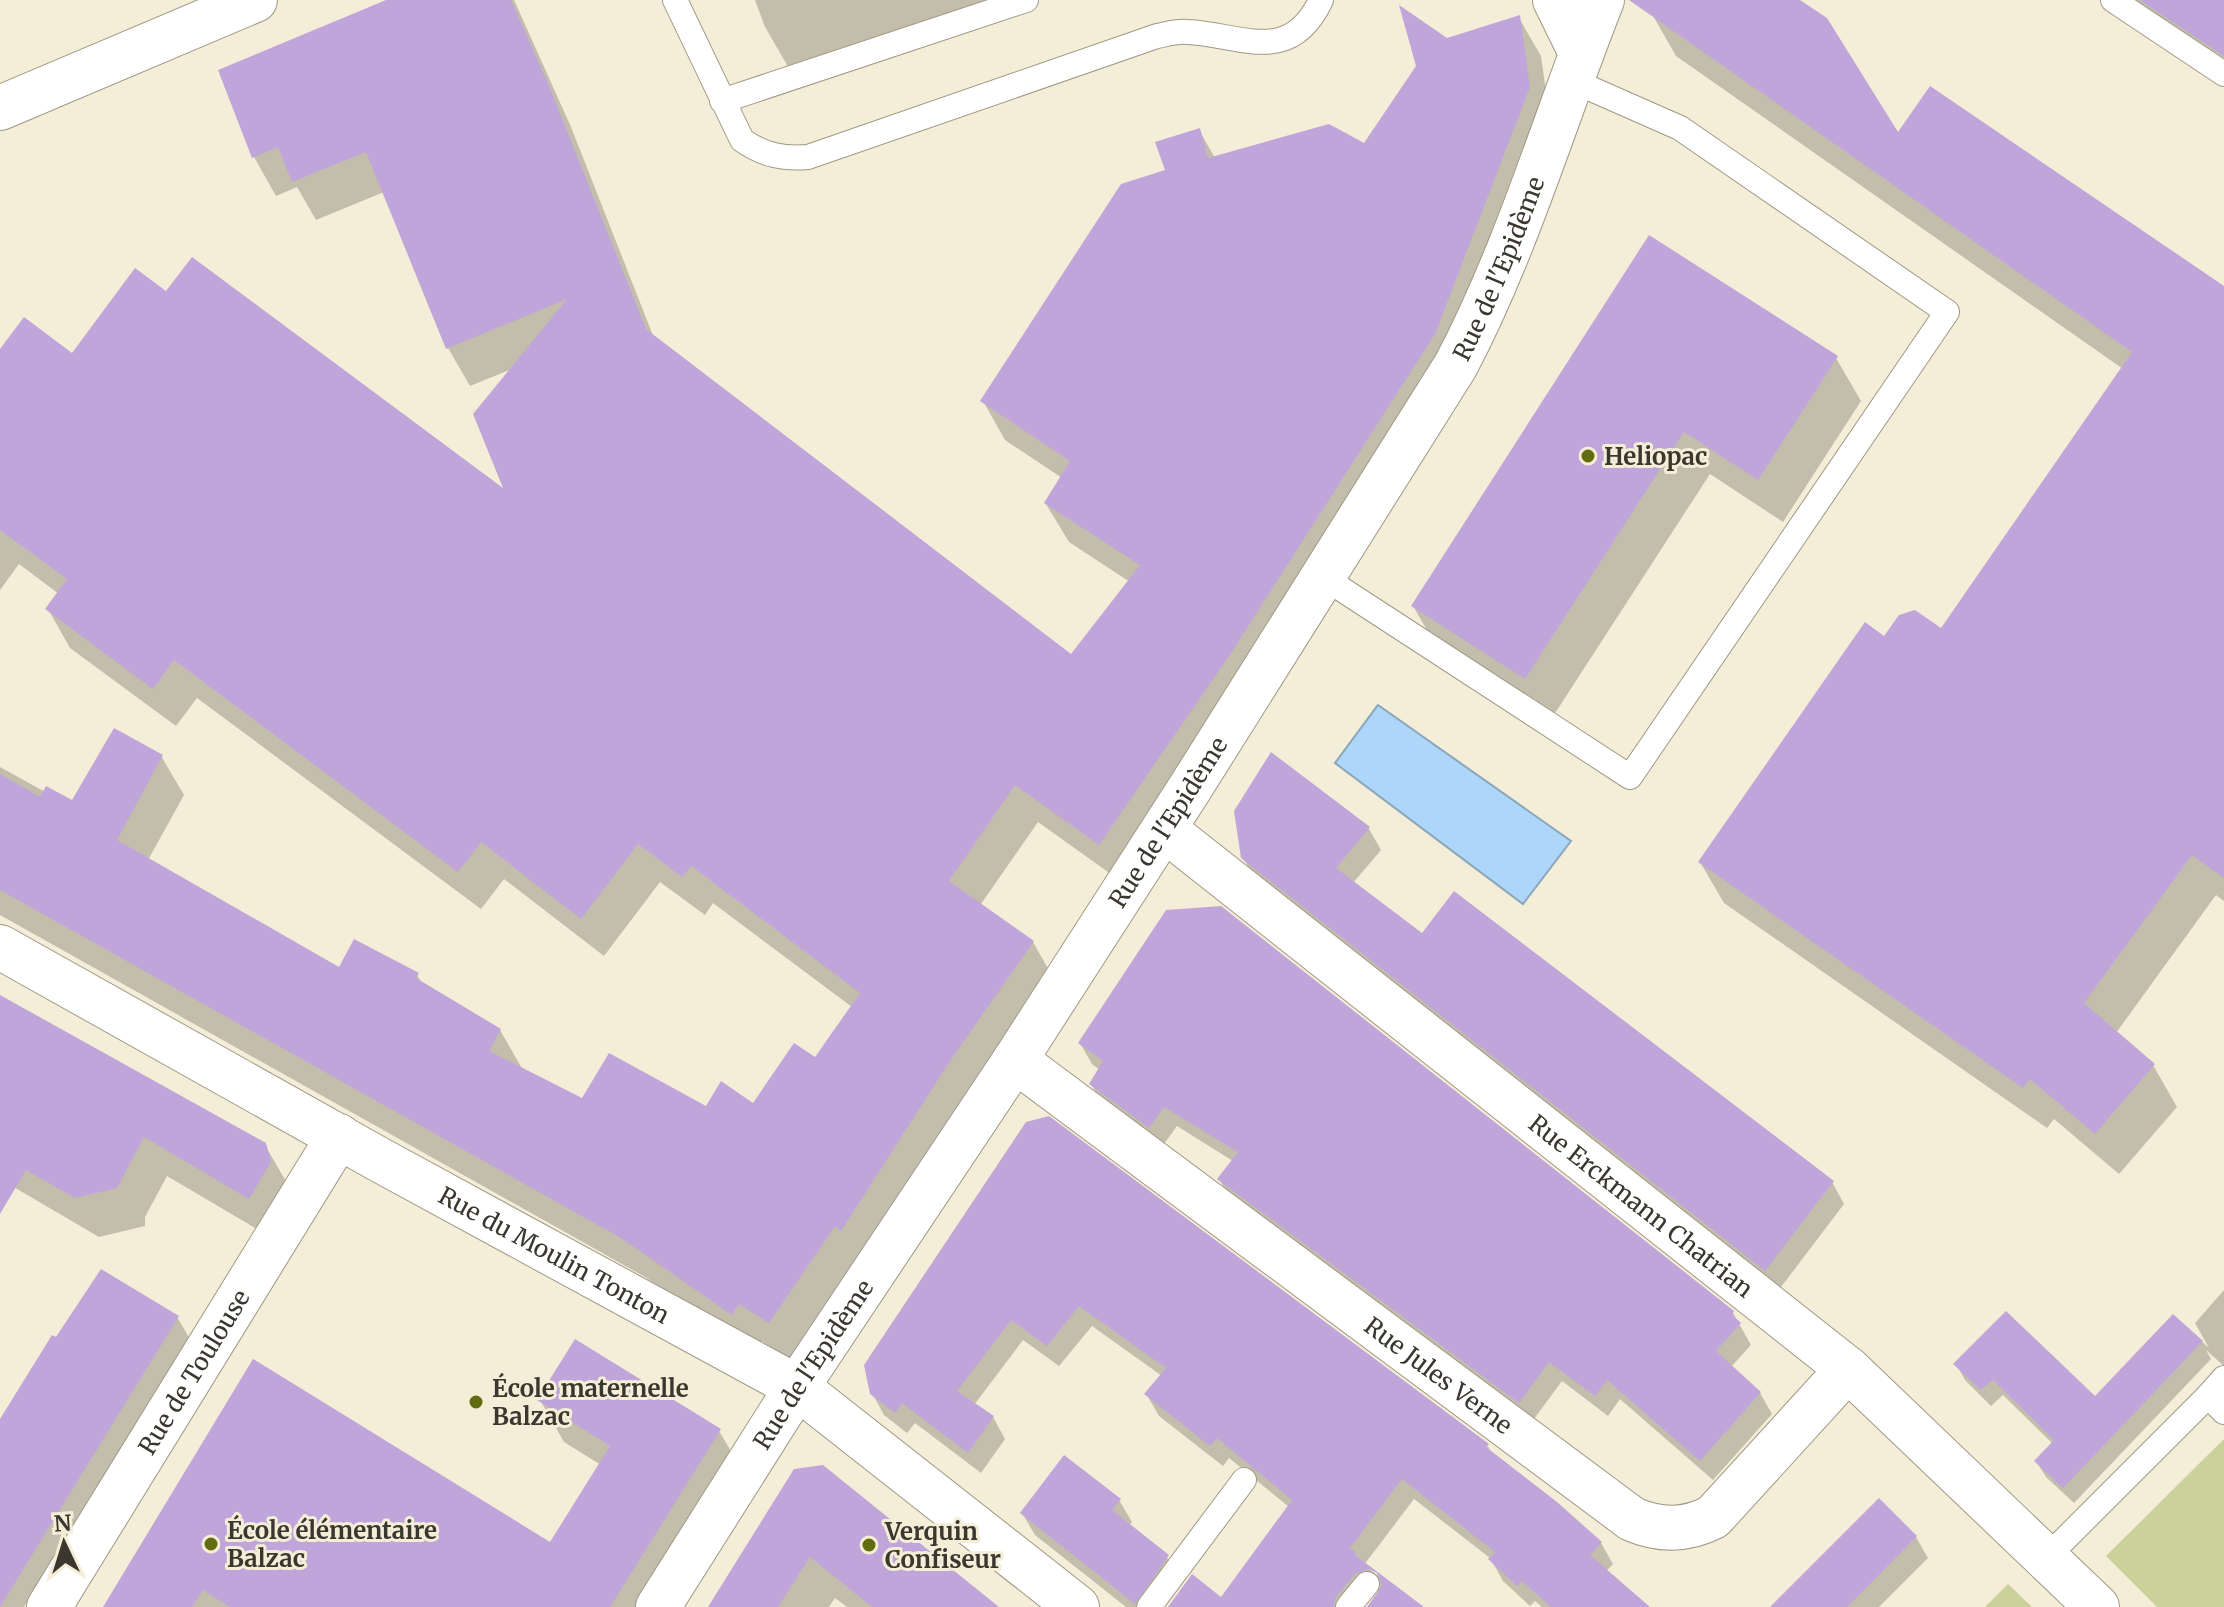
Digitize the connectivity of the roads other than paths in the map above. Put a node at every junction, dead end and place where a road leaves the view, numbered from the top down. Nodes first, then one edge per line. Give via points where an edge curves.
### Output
1 (255, 0) edge
2 (675, 0) edge
3 (1026, 0) edge
4 (1321, 0) edge
5 (1555, 0) edge
6 (1602, 0) edge
7 (2113, 0) edge
8 (1576, 66) junction
9 (2224, 74) edge
10 (722, 101) junction
11 (0, 108) edge
12 (1323, 577) junction
13 (1164, 829) junction
14 (0, 947) edge
15 (1015, 1060) junction
16 (339, 1136) junction
17 (1848, 1369) junction
18 (797, 1387) junction
19 (2219, 1395) edge
20 (1244, 1480) dead end
21 (2046, 1558) junction
22 (1367, 1584) dead end
23 (49, 1607) edge
24 (658, 1607) edge
25 (1077, 1607) edge
26 (1149, 1607) edge
27 (1348, 1607) edge
28 (2097, 1607) edge

1 - 11 street
2 - 10 lane
3 - 10 lane
4 - 10 lane via 1312,17 1286,38 1257,43 1186,31 1157,36 808,157 780,157 754,149 742,140
5 - 8 street
6 - 8 street, Rue de l'Epidème
7 - 9 lane
8 - 12 street, Rue de l'Epidème via 1477,326
8 - 12 lane via 1680,128 1947,312 1630,777
12 - 13 street, Rue de l'Epidème
13 - 15 street, Rue de l'Epidème
13 - 17 street, Rue Erckmann Chatrian
14 - 16 street, Rue du Moulin Tonton
15 - 17 street, Rue Jules Verne via 1632,1519 1647,1525 1680,1528 1713,1517
15 - 18 street, Rue de l'Epidème
16 - 18 street, Rue du Moulin Tonton
16 - 23 street, Rue de Toulouse
17 - 21 street, Rue Erckmann Chatrian
18 - 24 street, Rue de l'Epidème
18 - 25 street, Rue du Moulin Tonton
19 - 21 lane
20 - 26 lane
21 - 28 street, Rue Erckmann Chatrian
22 - 27 lane

